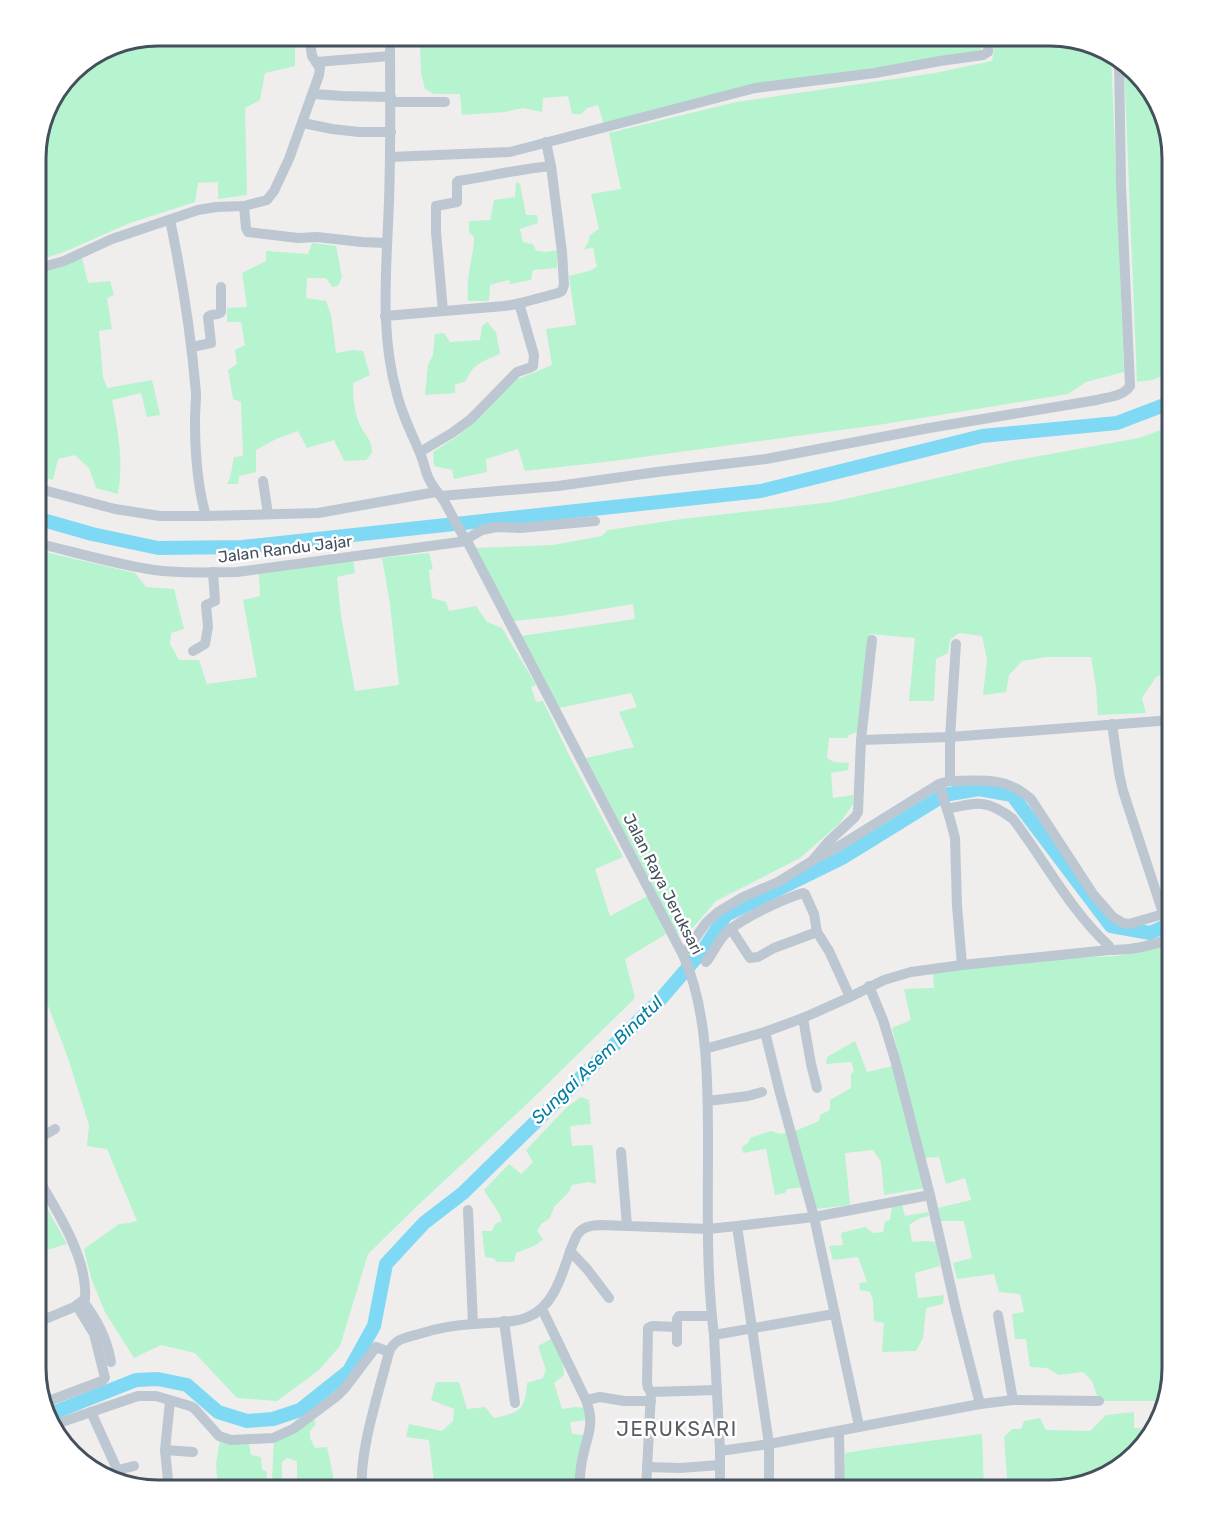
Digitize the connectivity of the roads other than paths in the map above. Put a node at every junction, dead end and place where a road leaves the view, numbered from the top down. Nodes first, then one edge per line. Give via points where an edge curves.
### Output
1 (310, 46) edge
2 (390, 46) edge
3 (988, 47) edge
4 (390, 56) junction
5 (316, 62) junction
6 (1119, 71) edge
7 (314, 94) junction
8 (391, 99) junction
9 (445, 102) dead end
10 (303, 123) junction
11 (390, 132) junction
12 (546, 142) junction
13 (390, 157) junction
14 (551, 166) junction
15 (244, 206) junction
16 (170, 220) junction
17 (386, 243) junction
18 (47, 266) edge
19 (220, 287) dead end
20 (519, 303) junction
21 (442, 311) junction
22 (385, 316) junction
23 (192, 347) junction
24 (420, 452) junction
25 (263, 481) dead end
26 (47, 491) edge
27 (440, 496) junction
28 (268, 514) junction
29 (206, 516) junction
30 (595, 521) dead end
31 (466, 539) junction
32 (47, 545) edge
33 (214, 577) junction
34 (872, 640) dead end
35 (956, 644) dead end
36 (193, 651) dead end
37 (1162, 721) edge
38 (1112, 724) junction
39 (950, 737) junction
40 (861, 740) junction
41 (943, 785) junction
42 (947, 808) junction
43 (812, 861) junction
44 (731, 929) junction
45 (817, 932) junction
46 (1162, 941) edge
47 (1109, 951) junction
48 (684, 956) junction
49 (706, 962) dead end
50 (962, 965) junction
51 (869, 987) junction
52 (850, 997) junction
53 (803, 1018) junction
54 (765, 1032) junction
55 (705, 1049) junction
56 (817, 1088) dead end
57 (762, 1092) dead end
58 (708, 1101) junction
59 (55, 1129) dead end
60 (46, 1134) edge
61 (621, 1152) dead end
62 (46, 1194) edge
63 (930, 1195) junction
64 (468, 1210) dead end
65 (814, 1217) junction
66 (627, 1226) junction
67 (737, 1226) junction
68 (708, 1228) junction
69 (570, 1251) junction
70 (609, 1299) dead end
71 (75, 1306) junction
72 (542, 1309) junction
73 (834, 1314) junction
74 (998, 1315) dead end
75 (712, 1316) junction
76 (46, 1319) edge
77 (504, 1322) junction
78 (473, 1324) junction
79 (677, 1327) junction
80 (752, 1329) junction
81 (714, 1335) junction
82 (677, 1342) dead end
83 (390, 1352) junction
84 (111, 1362) dead end
85 (717, 1390) junction
86 (651, 1396) junction
87 (51, 1400) edge
88 (586, 1400) junction
89 (1013, 1400) junction
90 (170, 1401) junction
91 (1099, 1401) dead end
92 (515, 1403) dead end
93 (980, 1404) junction
94 (91, 1412) junction
95 (60, 1422) edge
96 (859, 1426) junction
97 (839, 1431) junction
98 (769, 1444) junction
99 (165, 1450) junction
100 (720, 1451) junction
101 (193, 1452) dead end
102 (720, 1465) junction
103 (134, 1466) dead end
104 (647, 1467) junction
105 (119, 1472) edge
106 (122, 1474) edge
107 (168, 1480) edge
108 (363, 1480) edge
109 (580, 1480) edge
110 (646, 1480) edge
111 (720, 1480) edge
112 (769, 1480) edge
113 (840, 1480) edge

1 - 5 street
2 - 4 street, Jalan Raya Jeruksari
3 - 12 street via 983,55 755,88
4 - 5 street
4 - 8 street, Jalan Raya Jeruksari
5 - 7 street via 320,70
6 - 27 street via 1128,390 1097,400 766,459 558,486
7 - 8 street
7 - 10 street
8 - 9 street
8 - 11 street, Jalan Raya Jeruksari
10 - 11 street
10 - 15 street via 274,191 267,200
11 - 13 street, Jalan Raya Jeruksari
12 - 13 street via 510,152
12 - 14 street
13 - 17 street, Jalan Raya Jeruksari
14 - 20 street via 564,287 560,292
14 - 21 street via 459,181 457,202 437,206
15 - 16 street via 198,210
15 - 17 street via 248,232
16 - 18 street
16 - 23 street
17 - 22 street, Jalan Raya Jeruksari
19 - 23 street via 221,312 208,317 211,342
20 - 21 street
20 - 24 street via 534,355 533,366 517,372 471,419
21 - 22 street
22 - 24 street, Jalan Raya Jeruksari via 397,396
23 - 29 street via 196,465
24 - 27 street, Jalan Raya Jeruksari
25 - 28 street
26 - 29 street via 115,509 160,516
27 - 28 street via 318,513
27 - 31 street, Jalan Raya Jeruksari
28 - 29 street
30 - 31 street, Jalan Randu Jajar via 482,530
31 - 33 street, Jalan Randu Jajar
31 - 48 street, Jalan Raya Jeruksari
32 - 33 street, Jalan Randu Jajar via 152,569
33 - 36 street via 214,601 206,606 205,644
34 - 40 street
35 - 39 street
37 - 38 street
38 - 39 street
38 - 41 street via 1123,791 1162,910 1160,915 1129,924 1113,917 1023,793 986,781
39 - 40 street
39 - 41 street via 950,777
40 - 43 street via 858,812
41 - 42 street
41 - 43 street
42 - 47 street via 983,803 1013,819
42 - 50 street via 954,838
43 - 48 street via 718,912 705,923
44 - 45 street via 746,954 754,958
44 - 45 street via 803,893 812,907
44 - 49 street
45 - 52 street
46 - 47 street via 1138,949
47 - 50 street
48 - 55 street, Jalan Raya Jeruksari via 693,980
50 - 51 street via 911,972
51 - 52 street
51 - 63 street via 896,1063
52 - 53 street
53 - 54 street
53 - 56 street
54 - 55 street
54 - 65 street
55 - 58 street, Jalan Raya Jeruksari
57 - 58 street
58 - 68 street, Jalan Raya Jeruksari
59 - 60 street
61 - 66 street
62 - 71 street via 68,1234 86,1287 86,1299
63 - 65 street
63 - 93 street
64 - 78 street
65 - 67 street
65 - 73 street
66 - 68 street
66 - 69 street via 584,1228
67 - 68 street
67 - 80 street
68 - 75 street, Jalan Raya Jeruksari
69 - 70 street
69 - 72 street via 552,1296
71 - 76 street
71 - 84 street via 92,1314 104,1334
71 - 87 street via 94,1334 105,1379
72 - 77 street via 527,1318
72 - 88 street
73 - 80 street
73 - 96 street
74 - 89 street
75 - 79 street via 678,1316
75 - 81 street, Jalan Raya Jeruksari
77 - 78 street
77 - 92 street
78 - 83 street via 406,1337 393,1344
79 - 82 street
79 - 86 street via 648,1328
80 - 81 street
80 - 98 street
81 - 85 street, Jalan Raya Jeruksari
83 - 90 street via 376,1347 337,1396 293,1429 273,1438 223,1438 194,1408
83 - 108 street via 369,1434
85 - 86 street
85 - 100 street, Jalan Raya Jeruksari
86 - 88 street via 624,1401 600,1397
86 - 104 street
88 - 109 street via 591,1424
89 - 91 street
89 - 93 street
90 - 94 street via 138,1396
90 - 99 street
93 - 96 street
94 - 95 street
94 - 105 street
96 - 97 street
97 - 98 street
97 - 113 street
98 - 100 street
98 - 112 street
99 - 101 street
99 - 107 street
100 - 102 street, Jalan Raya Jeruksari
102 - 104 street
102 - 111 street, Jalan Raya Jeruksari
103 - 106 street
104 - 110 street

